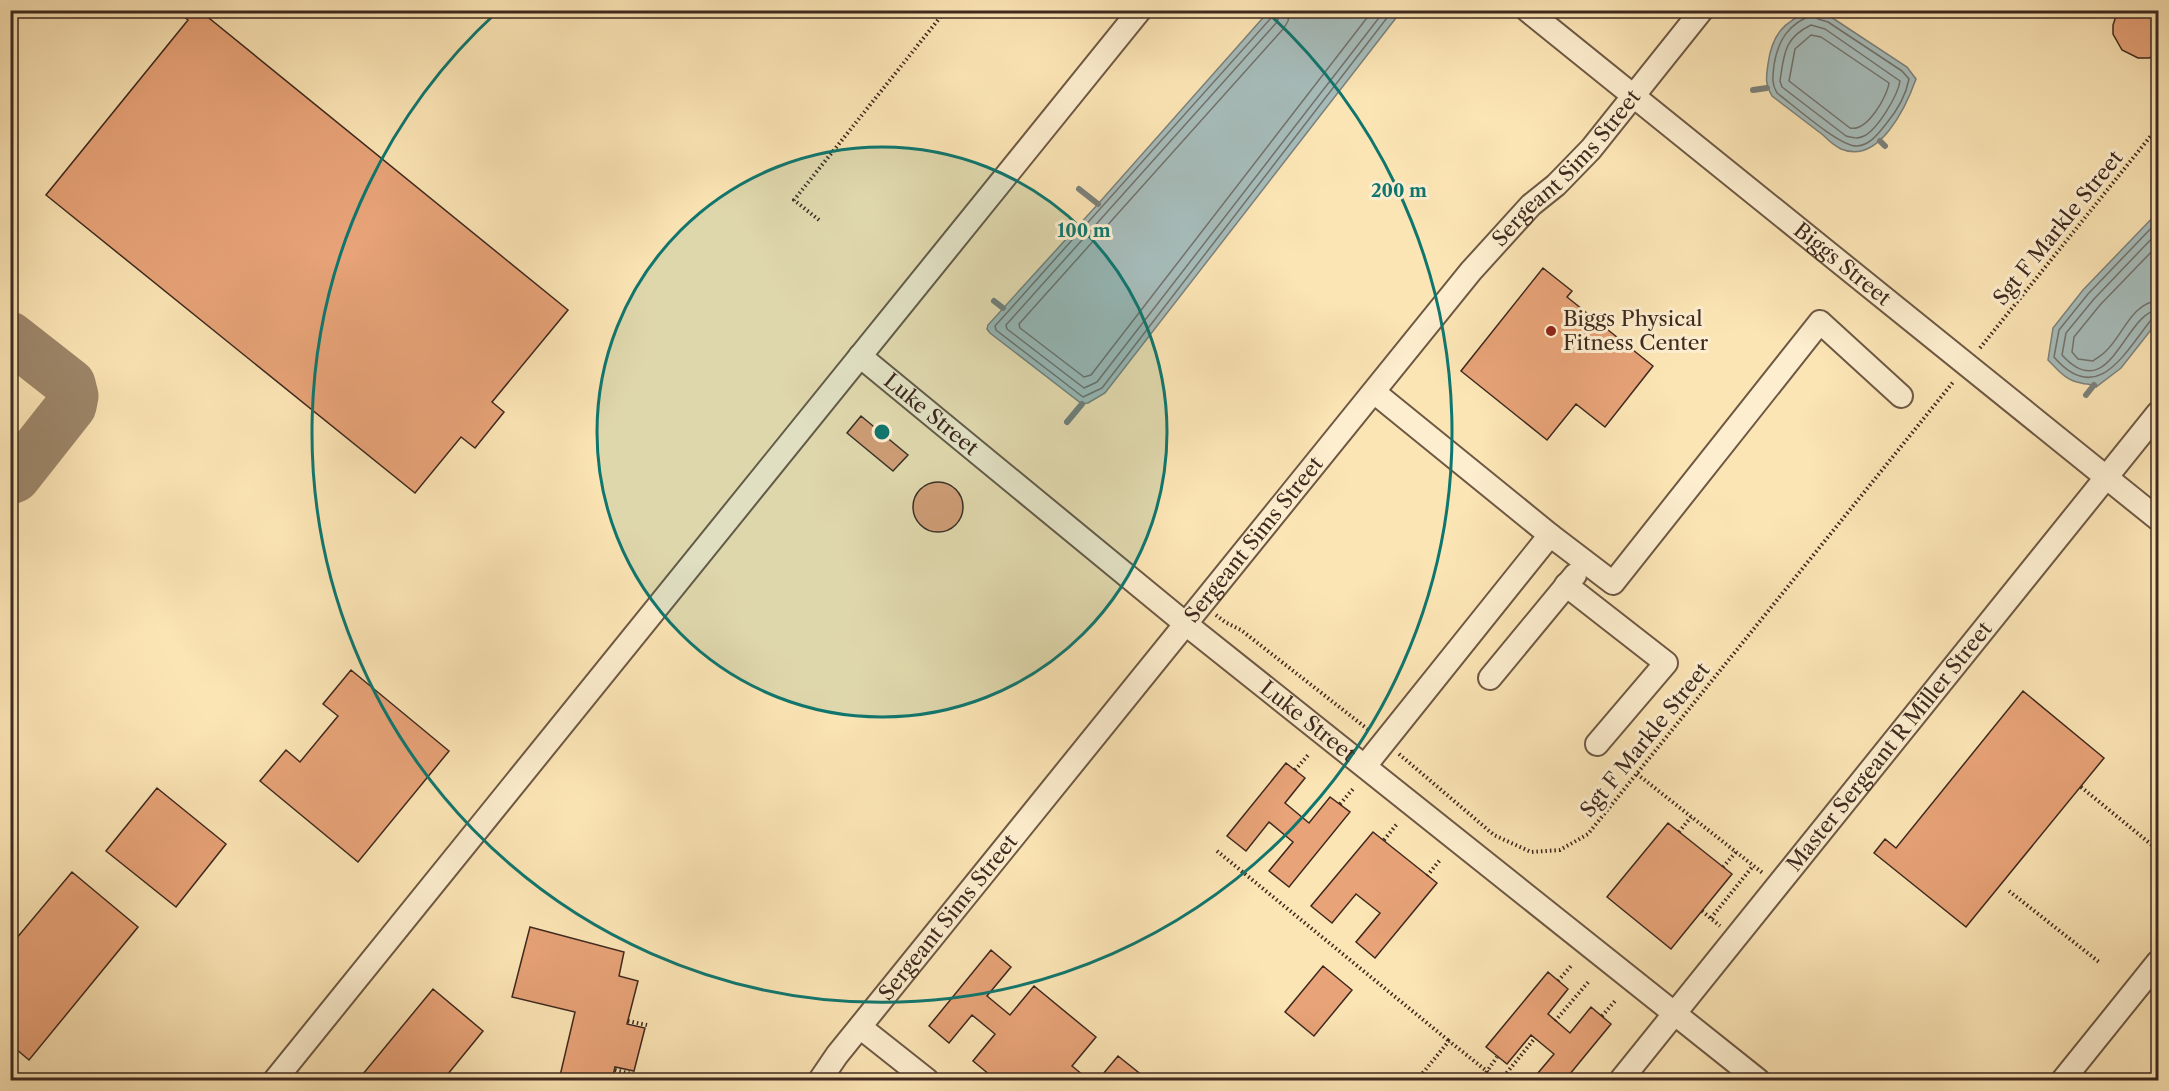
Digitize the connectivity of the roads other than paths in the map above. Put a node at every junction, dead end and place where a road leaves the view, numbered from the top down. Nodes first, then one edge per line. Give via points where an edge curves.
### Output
1 (1140, 10) edge
2 (1527, 10) edge
3 (1702, 10) edge
4 (1633, 97) junction
5 (860, 356) junction
6 (1374, 392) junction
7 (1900, 396) dead end
8 (2158, 413) edge
9 (2107, 477) junction
10 (2158, 519) edge
11 (1550, 535) junction
12 (1585, 562) junction
13 (1566, 585) junction
14 (1187, 625) junction
15 (1490, 678) dead end
16 (1597, 744) dead end
17 (1365, 766) junction
18 (2158, 962) edge
19 (1675, 1014) junction
20 (860, 1027) junction
21 (275, 1080) edge
22 (820, 1080) edge
23 (927, 1080) edge
24 (1621, 1080) edge
25 (1758, 1080) edge
26 (2063, 1080) edge

1 - 5 street
2 - 4 street, Biggs Street
3 - 4 street, Sergeant Sims Street
4 - 6 street, Sergeant Sims Street via 1591,150 1501,236
4 - 9 street, Biggs Street
5 - 14 street, Luke Street
5 - 21 street
6 - 11 street
6 - 14 street, Sergeant Sims Street
7 - 12 street via 1820,322 1612,583
8 - 9 street, Master Sergeant R Miller Street
9 - 10 street, Biggs Street
9 - 19 street, Master Sergeant R Miller Street
11 - 12 street
11 - 17 street
12 - 13 street
13 - 15 street
13 - 16 street via 1666,663
14 - 17 street, Luke Street
14 - 20 street, Sergeant Sims Street
17 - 19 street, Luke Street
18 - 26 street
19 - 24 street, Master Sergeant R Miller Street
19 - 25 street, Luke Street
20 - 22 street, Sergeant Sims Street
20 - 23 street

